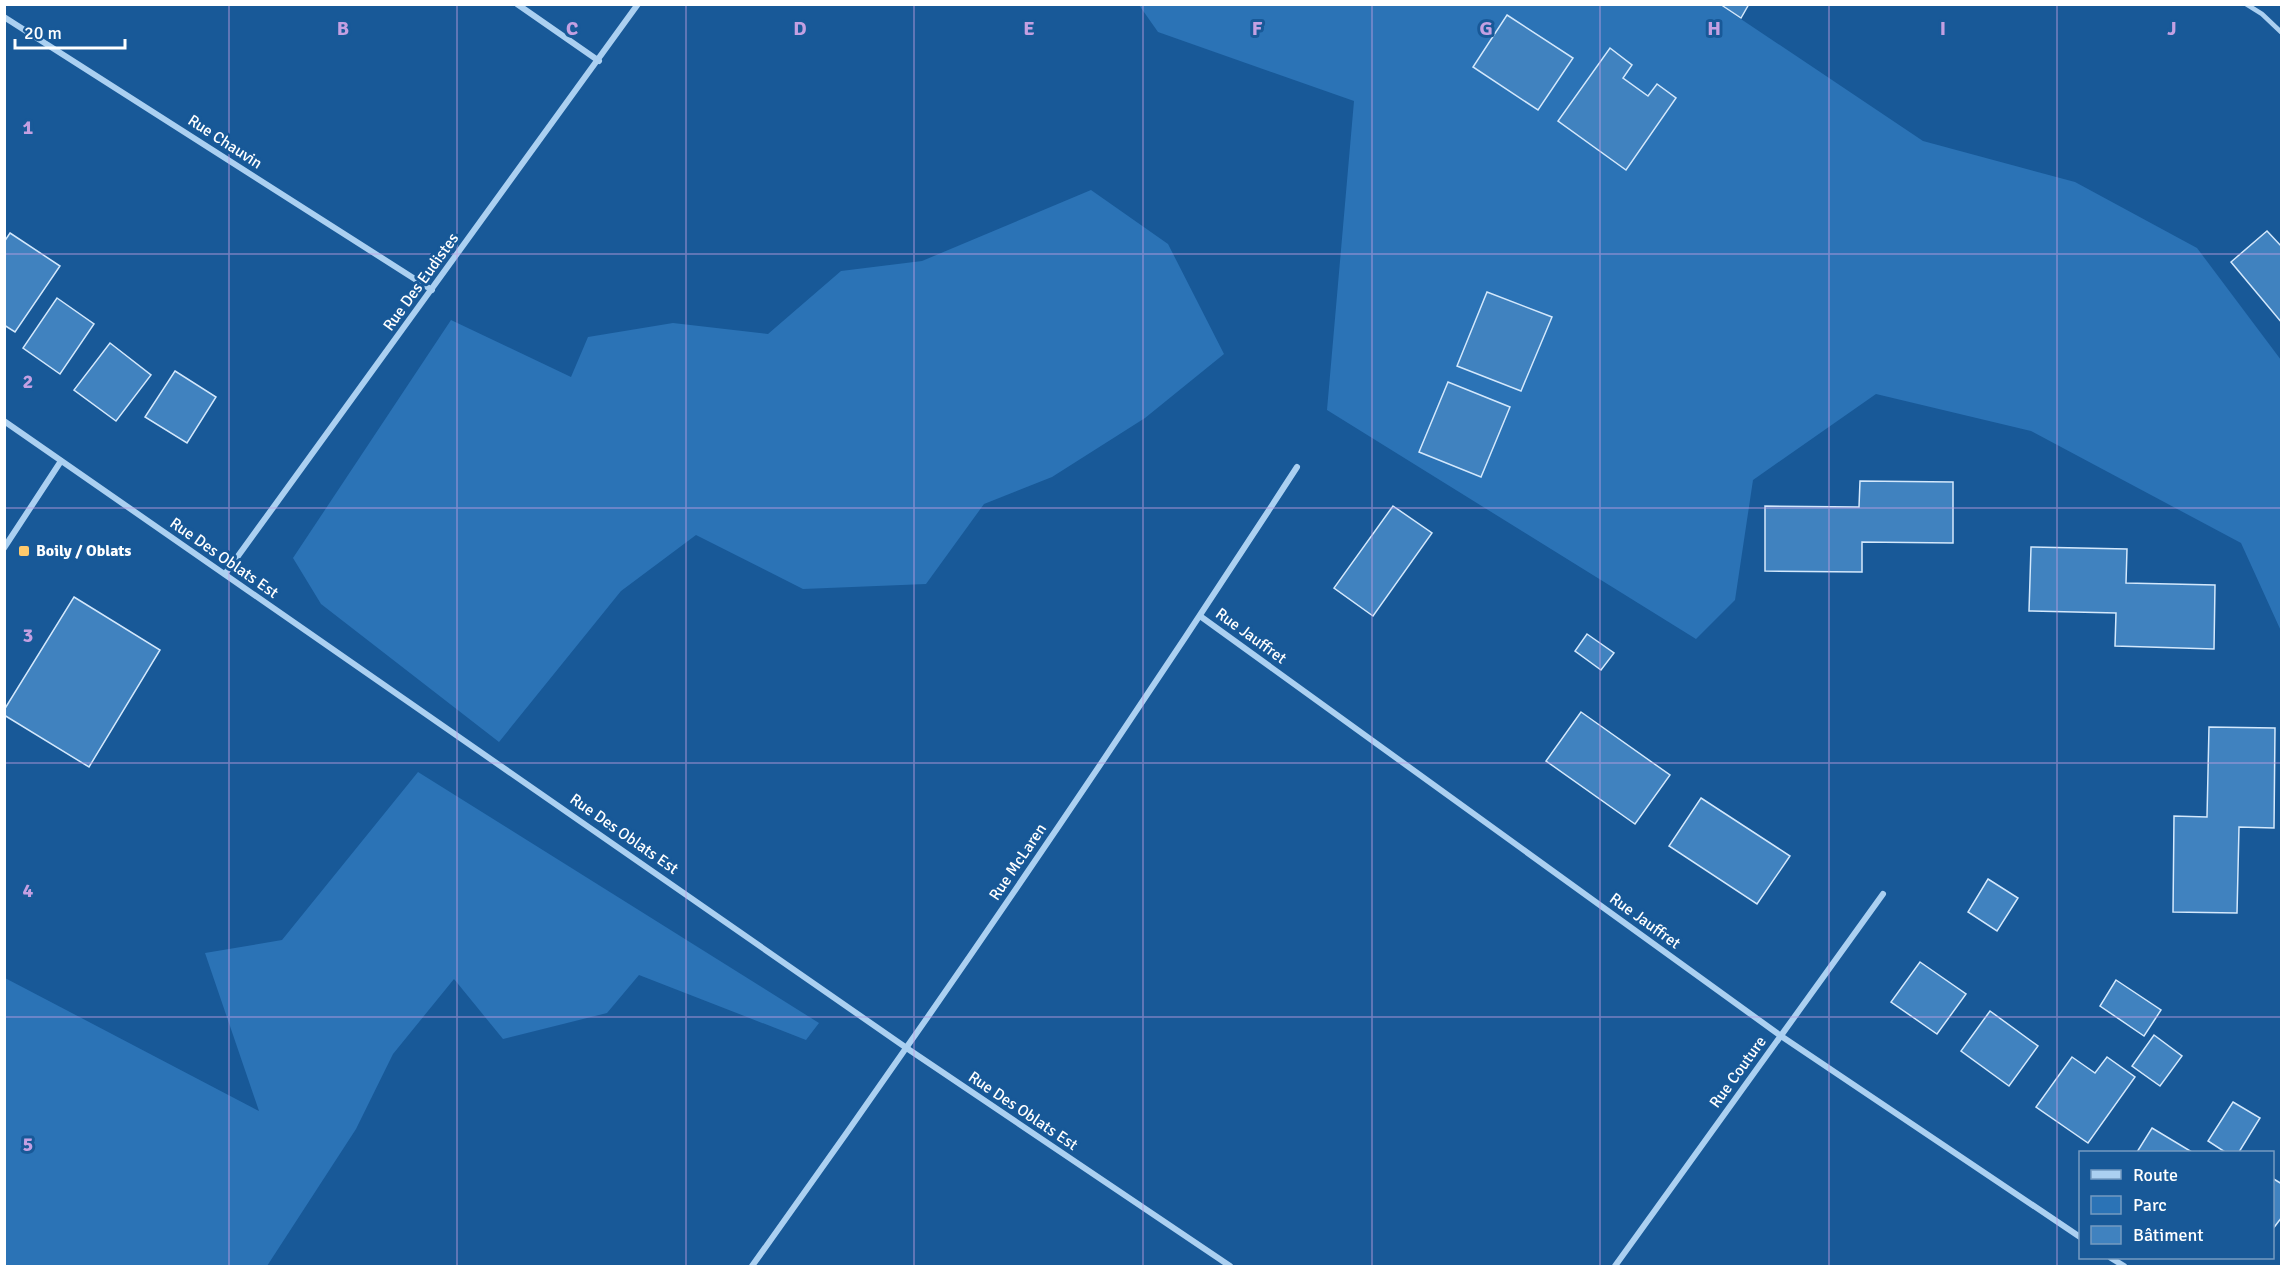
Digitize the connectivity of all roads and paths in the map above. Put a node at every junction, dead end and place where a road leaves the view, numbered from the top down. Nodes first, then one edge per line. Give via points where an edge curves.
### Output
1 (517, 4) edge
2 (638, 4) edge
3 (2246, 4) edge
4 (4, 17) edge
5 (2282, 33) edge
6 (598, 61) junction
7 (432, 290) junction
8 (4, 421) edge
9 (61, 461) junction
10 (1297, 467) dead end
11 (4, 548) edge
12 (225, 574) junction
13 (1200, 616) junction
14 (1883, 894) dead end
15 (1781, 1036) junction
16 (908, 1049) junction
17 (2079, 1236) edge
18 (752, 1266) edge
19 (1230, 1266) edge
20 (1615, 1266) edge

1 - 6 street
2 - 6 street, Rue Des Eudistes
3 - 5 lane
4 - 7 street, Rue Chauvin
6 - 7 street, Rue Des Eudistes
7 - 12 street, Rue Des Eudistes
8 - 9 street, Rue Des Oblats Est
9 - 11 street
9 - 12 street, Rue Des Oblats Est
10 - 13 street, Rue McLaren
12 - 16 street, Rue Des Oblats Est
13 - 15 street, Rue Jauffret
13 - 16 street, Rue McLaren
14 - 15 street, Rue Couture
15 - 17 street, Rue Jauffret
15 - 20 street, Rue Couture
16 - 18 street, Rue McLaren
16 - 19 street, Rue Des Oblats Est

